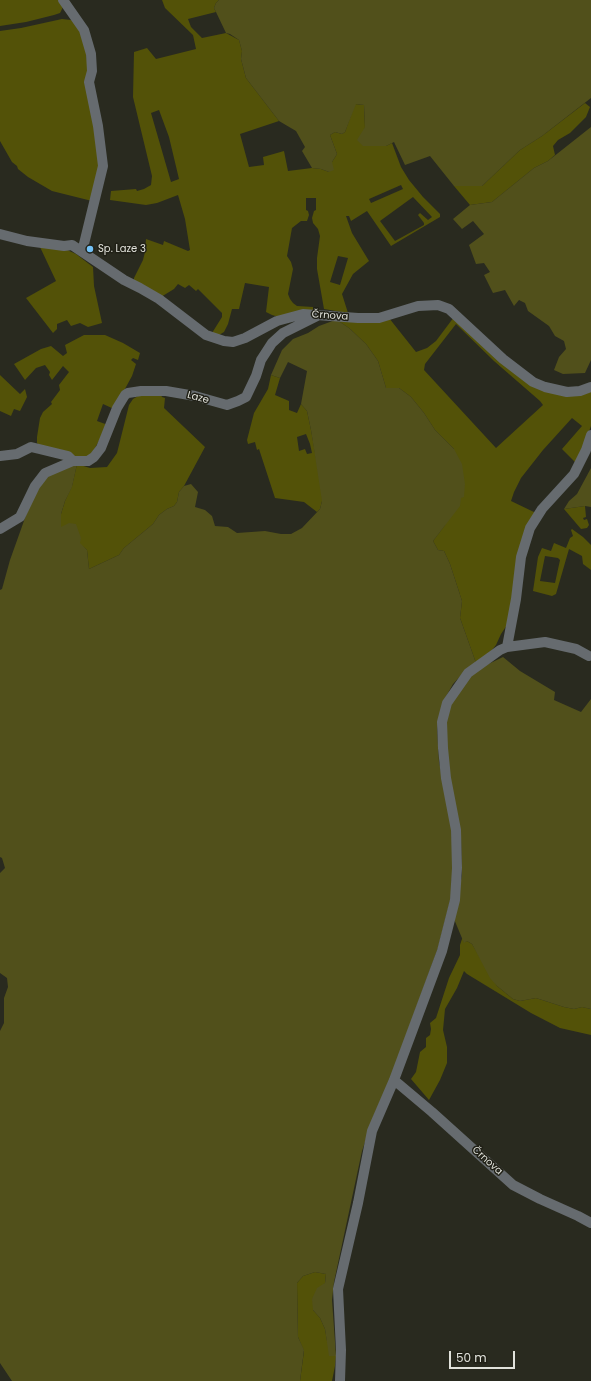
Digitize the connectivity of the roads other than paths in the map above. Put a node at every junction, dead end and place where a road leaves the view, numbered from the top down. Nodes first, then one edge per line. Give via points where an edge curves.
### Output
1 (63, 0) edge
2 (0, 234) edge
3 (82, 252) junction
4 (321, 314) junction
5 (591, 387) edge
6 (591, 435) edge
7 (0, 456) edge
8 (73, 461) junction
9 (0, 529) edge
10 (506, 647) junction
11 (589, 656) dead end
12 (394, 1080) junction
13 (591, 1223) edge
14 (340, 1381) edge

1 - 3 street via 84,30 91,54 92,71 89,82 103,166
2 - 3 street, Črnova via 40,243 72,245
3 - 4 street, Črnova via 124,280 159,299 206,336 224,341 233,342 246,338 277,321 303,314
4 - 5 street, Črnova via 379,318 418,306 438,304 449,309 503,360 533,382 567,392
4 - 8 street, Laze via 283,333 272,342 261,360 246,397 227,405 166,391 128,393 117,408 101,448 94,457 88,461
6 - 10 street via 574,474 542,509 530,528 521,556 516,599
7 - 8 street via 17,454 31,447 68,456
8 - 9 street, Laze via 45,473 35,486 20,517
10 - 11 street via 544,642 576,649
10 - 12 street via 468,673 446,703 442,722 442,748 456,830 455,900 442,951
12 - 13 street, Črnova via 513,1185
12 - 14 street via 372,1131 338,1289

